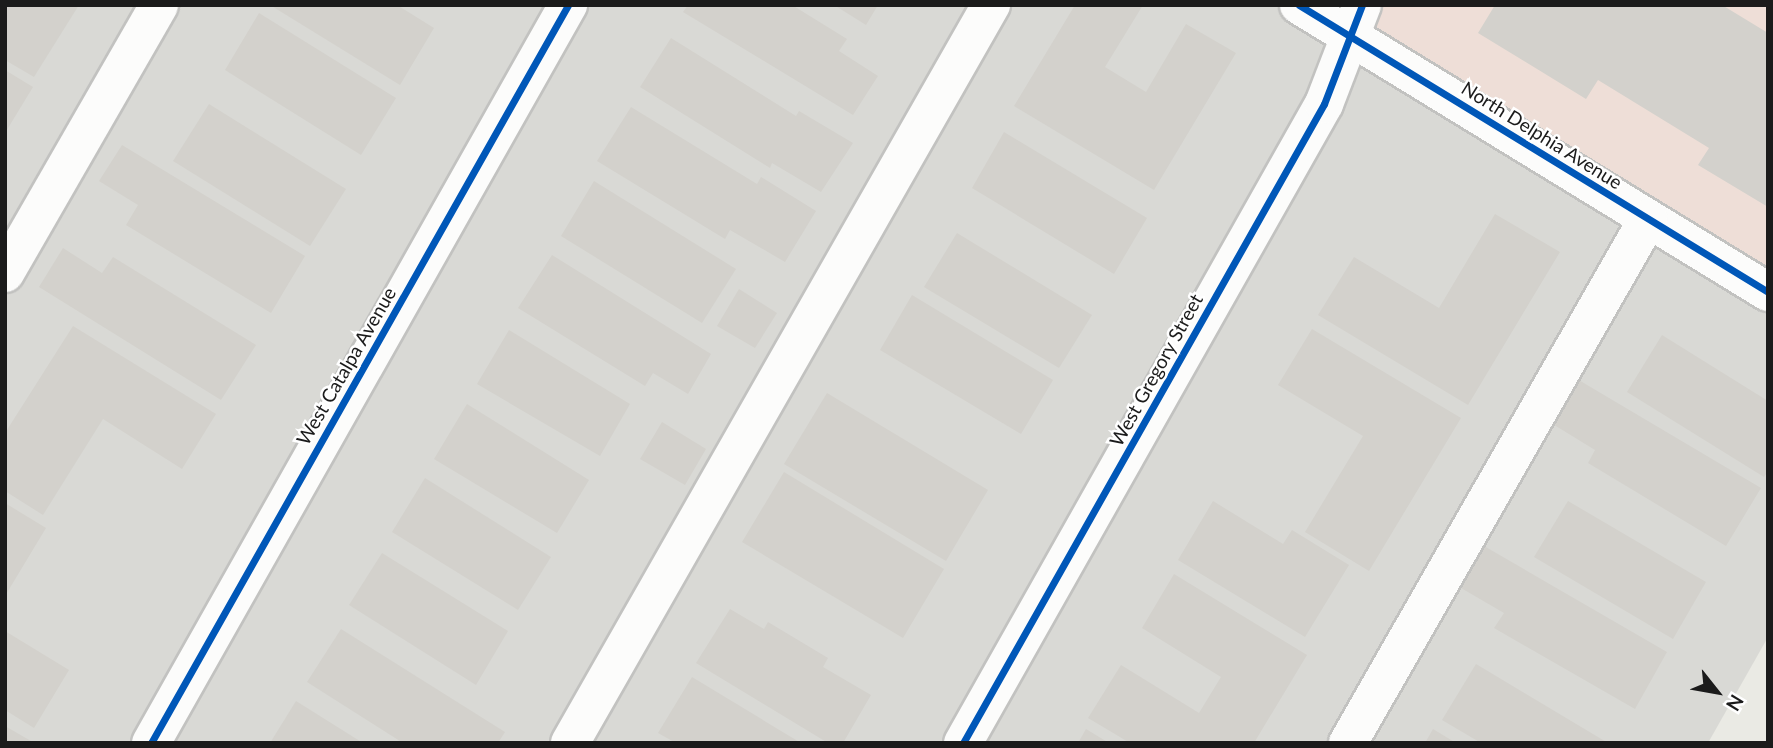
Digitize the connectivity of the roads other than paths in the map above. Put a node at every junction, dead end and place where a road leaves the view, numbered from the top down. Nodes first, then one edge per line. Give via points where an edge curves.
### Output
1 (159, 5) edge
2 (568, 5) edge
3 (991, 5) edge
4 (1299, 5) edge
5 (1356, 21) edge
6 (1648, 219) junction
7 (5, 273) edge
8 (1768, 292) edge
9 (151, 743) edge
10 (570, 743) edge
11 (963, 743) edge
12 (1348, 743) edge

1 - 7 street
2 - 9 street, West Catalpa Avenue
3 - 10 street
4 - 5 street, North Delphia Avenue
5 - 6 street, North Delphia Avenue
5 - 11 street, West Gregory Street via 1324,103
6 - 8 street, North Delphia Avenue
6 - 12 street

